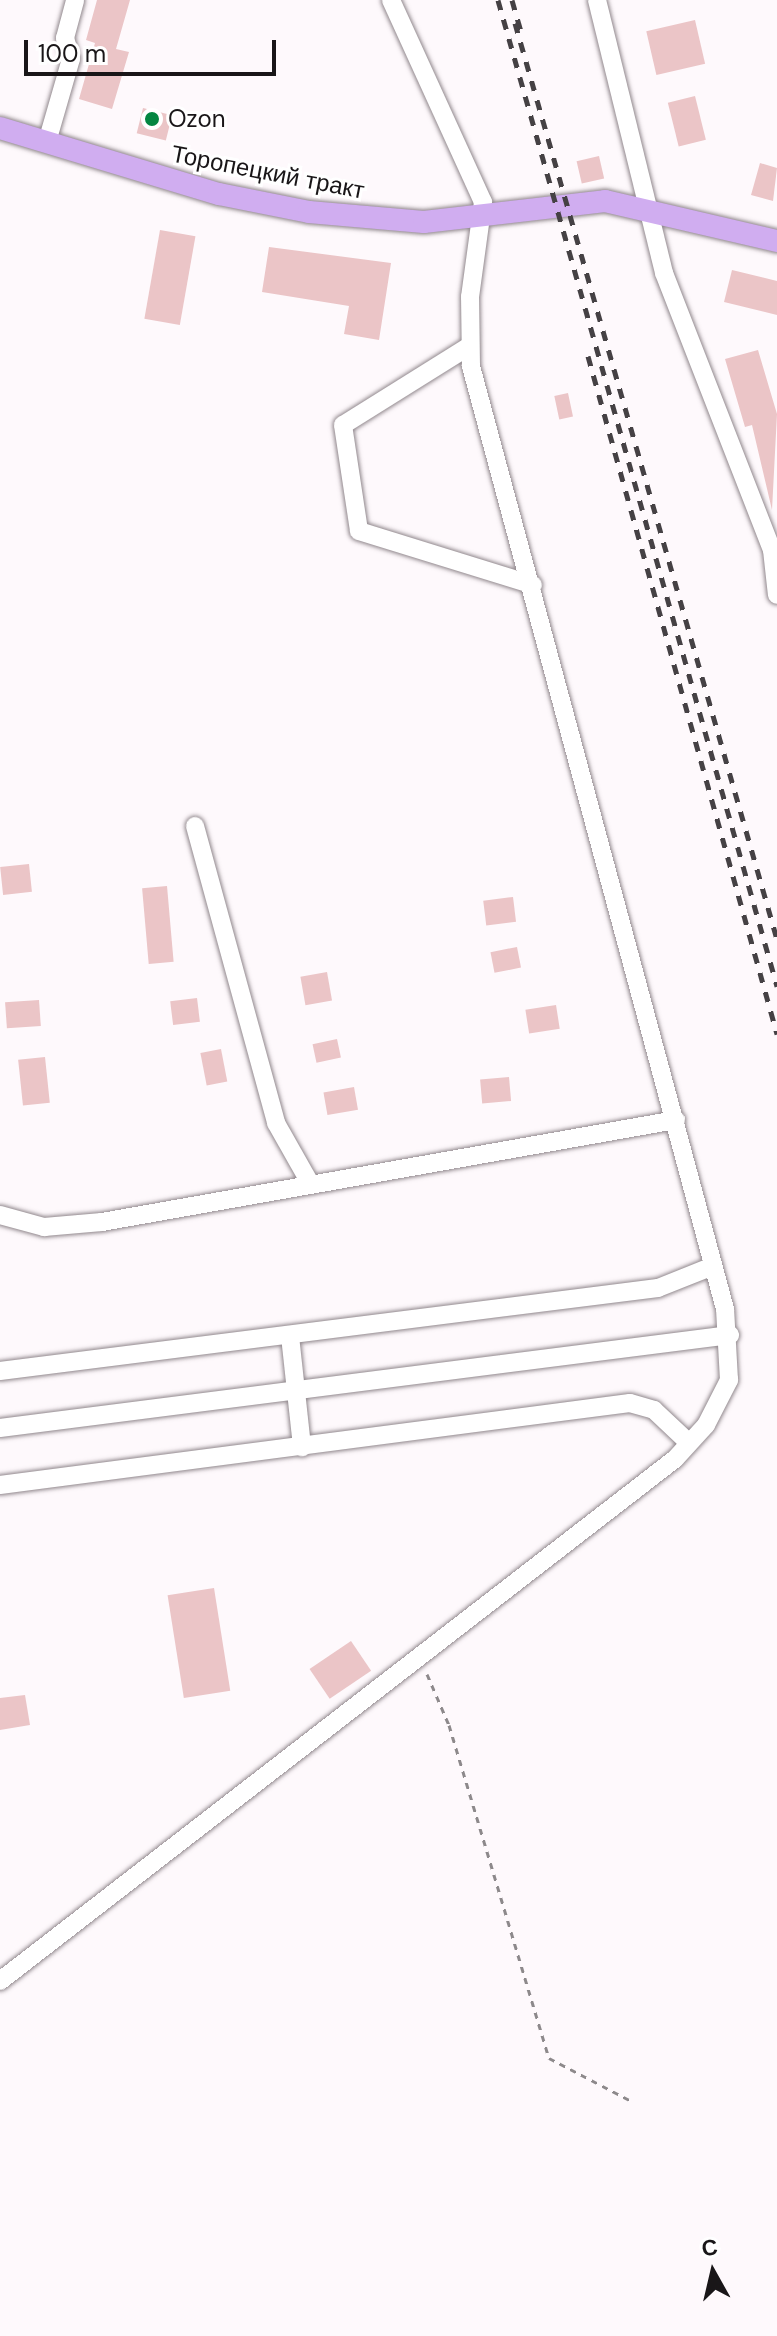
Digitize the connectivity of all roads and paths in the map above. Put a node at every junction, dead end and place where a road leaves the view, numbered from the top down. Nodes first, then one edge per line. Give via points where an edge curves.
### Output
1 (75, 0) edge
2 (391, 0) edge
3 (597, 0) edge
4 (0, 128) edge
5 (47, 142) junction
6 (648, 207) junction
7 (484, 216) junction
8 (777, 241) edge
9 (468, 347) junction
10 (533, 585) junction
11 (777, 595) edge
12 (195, 826) dead end
13 (676, 1120) junction
14 (310, 1183) junction
15 (0, 1215) edge
16 (713, 1266) junction
17 (730, 1335) junction
18 (290, 1336) junction
19 (0, 1371) edge
20 (296, 1393) junction
21 (0, 1428) edge
22 (689, 1443) junction
23 (302, 1447) junction
24 (0, 1485) edge
25 (419, 1656) junction
26 (0, 1981) edge
27 (633, 2102) dead end

1 - 5 street via 65,38 71,59
2 - 7 street via 456,154 479,190
3 - 6 street
4 - 5 main road, Торопецкий тракт
5 - 7 main road, Торопецкий тракт via 309,212 389,221
6 - 7 main road, Торопецкий тракт via 571,203
6 - 8 main road
6 - 11 street via 685,332 716,392 772,550
7 - 9 street
9 - 10 street
9 - 10 street via 343,425 359,531
10 - 13 street
12 - 14 street via 276,1123
13 - 14 street
13 - 16 street
14 - 15 street via 102,1222 44,1227
16 - 17 street
16 - 18 street via 658,1288
17 - 20 street
17 - 22 street via 722,1401
18 - 19 street
18 - 20 street
20 - 21 street
20 - 23 street
22 - 23 street via 654,1410 630,1403
22 - 25 street
23 - 24 street
25 - 26 street
25 - 27 path via 449,1725 549,2058

